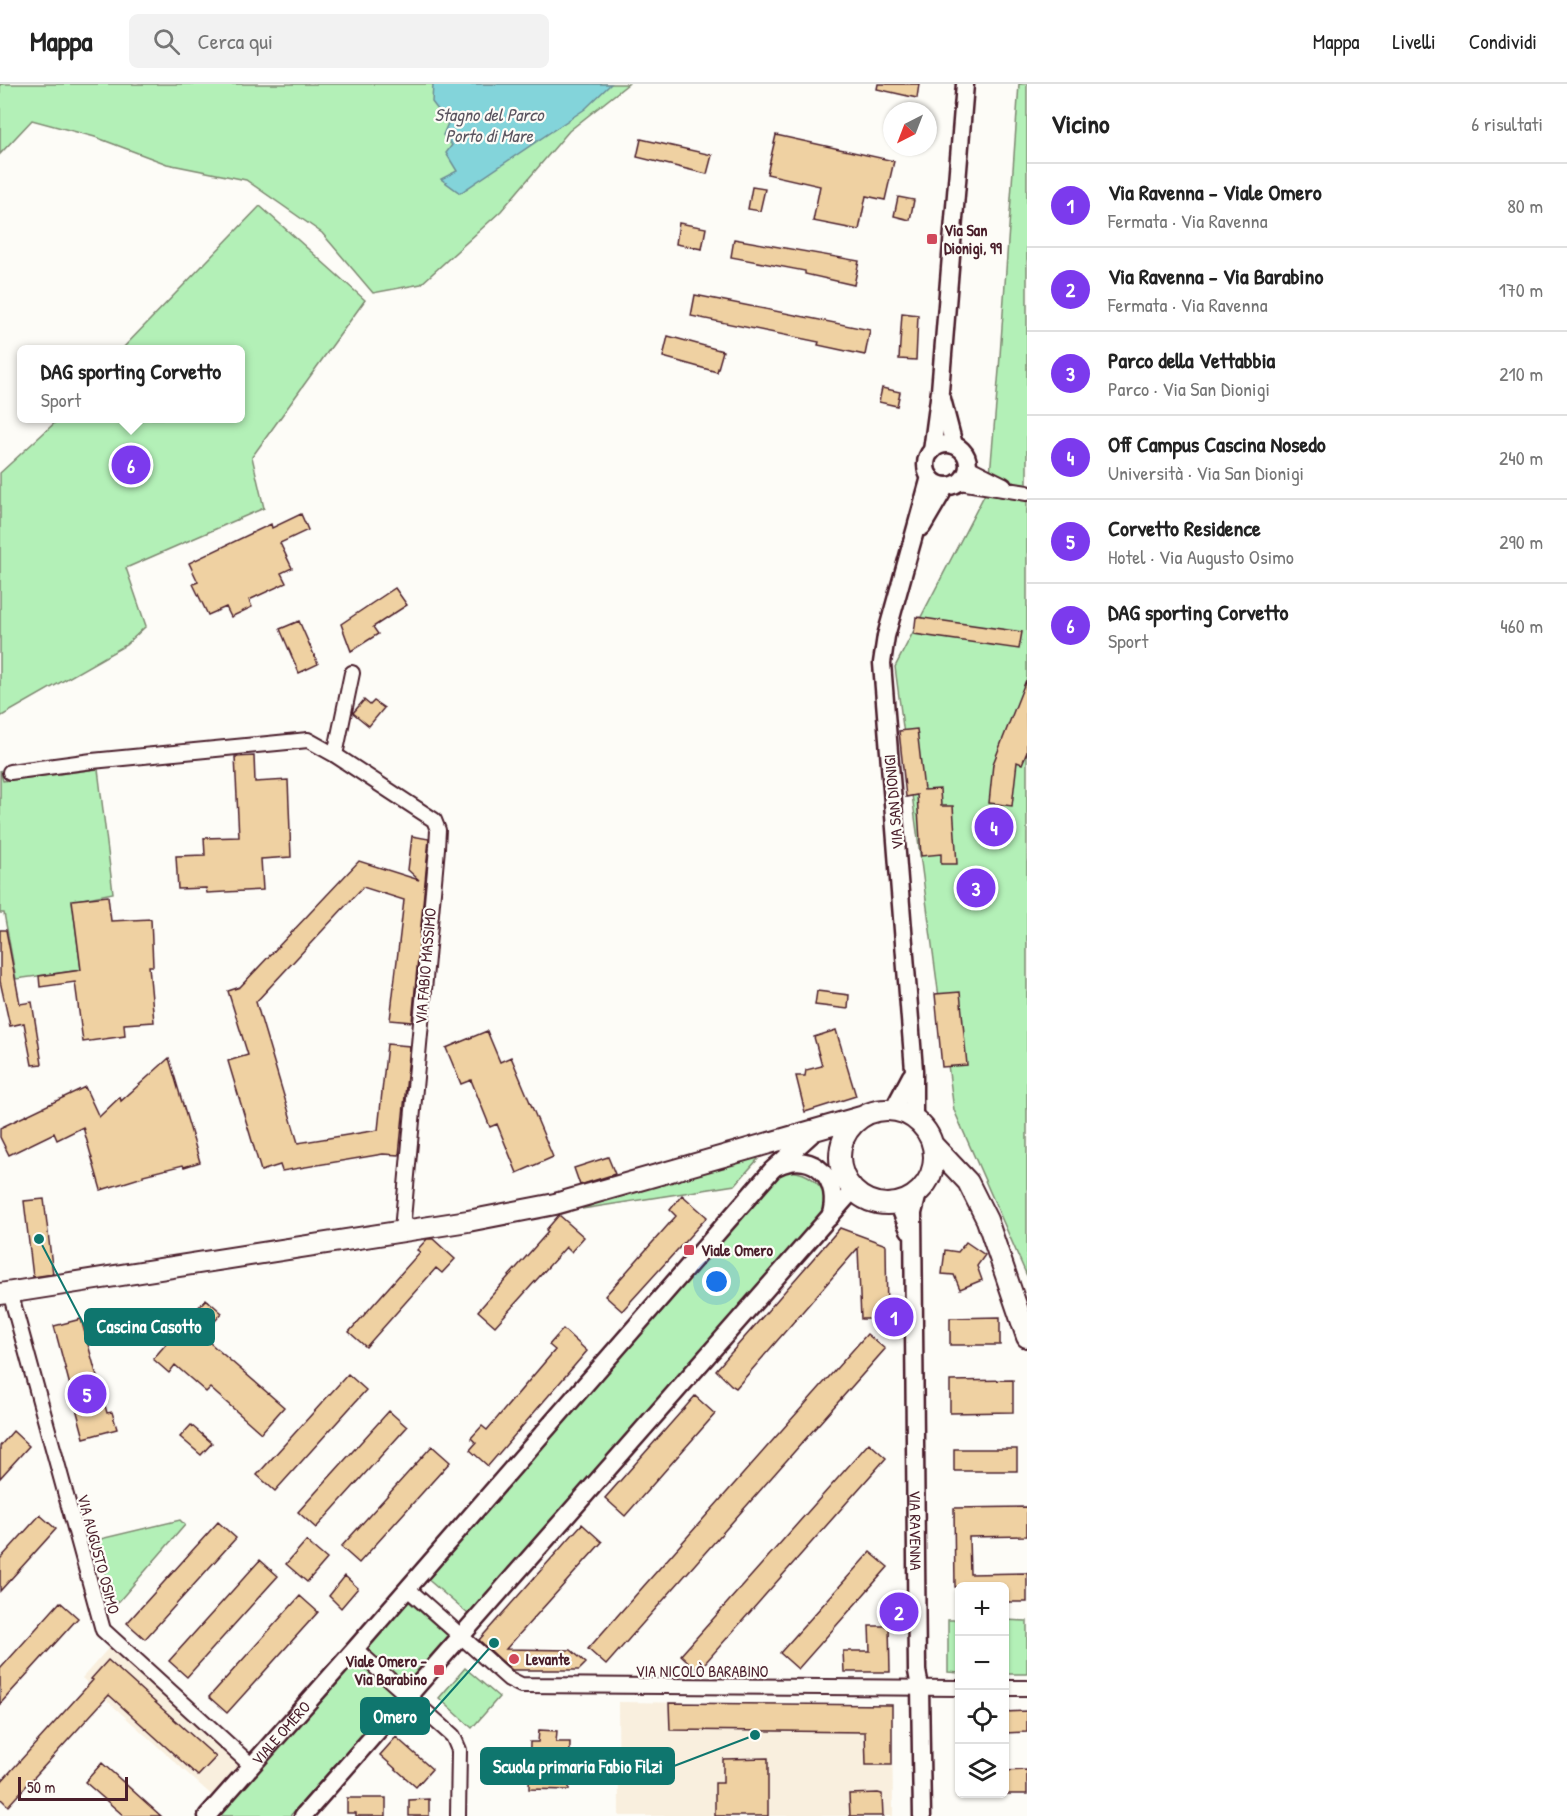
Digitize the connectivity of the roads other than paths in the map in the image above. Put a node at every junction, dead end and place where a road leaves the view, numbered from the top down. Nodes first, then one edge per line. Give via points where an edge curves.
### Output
1 (964, 84) edge
2 (940, 391) junction
3 (954, 445) junction
4 (932, 451) junction
5 (968, 467) junction
6 (930, 477) junction
7 (953, 484) junction
8 (1020, 491) edge
9 (914, 538) junction
10 (351, 673) dead end
11 (335, 755) junction
12 (10, 772) dead end
13 (914, 1070) junction
14 (893, 1110) junction
15 (864, 1116) junction
16 (914, 1119) junction
17 (818, 1129) junction
18 (777, 1167) junction
19 (941, 1168) junction
20 (853, 1190) junction
21 (918, 1193) junction
22 (898, 1203) junction
23 (829, 1218) junction
24 (402, 1230) junction
25 (914, 1243) junction
26 (5, 1293) edge
27 (1027, 1337) edge
28 (408, 1589) junction
29 (461, 1637) junction
30 (355, 1649) junction
31 (920, 1687) junction
32 (955, 1688) edge
33 (1009, 1688) edge
34 (1027, 1689) edge
35 (409, 1696) junction
36 (252, 1766) junction
37 (207, 1816) edge
38 (303, 1816) edge
39 (458, 1816) edge
40 (922, 1816) edge

1 - 2 street, VIA SAN DIONIGI
2 - 3 street, VIA SAN DIONIGI
2 - 4 street, VIA SAN DIONIGI
3 - 4 street via 942,445
3 - 5 street, VIA SAN DIONIGI via 965,453
4 - 6 street, VIA SAN DIONIGI via 926,463
5 - 7 street, VIA SAN DIONIGI via 966,476
5 - 8 street
6 - 7 street via 937,484
6 - 9 street, VIA SAN DIONIGI
7 - 8 street
7 - 9 street, VIA SAN DIONIGI
9 - 13 street, VIA SAN DIONIGI via 882,663
10 - 11 street
11 - 12 street, VIA FABIO MASSIMO via 308,740
11 - 24 street, VIA FABIO MASSIMO via 428,815 438,830
13 - 14 street, VIA SAN DIONIGI
13 - 16 street, VIA SAN DIONIGI
14 - 15 main road
14 - 16 main road
15 - 17 main road
15 - 20 main road via 848,1130 841,1150 842,1172
16 - 19 main road via 926,1130
17 - 18 street, VIALE OMERO
17 - 24 main road via 555,1204
18 - 23 street via 800,1161 821,1170 832,1189
18 - 28 street, VIALE OMERO
19 - 21 main road
19 - 27 main road via 956,1168 968,1182 987,1220
20 - 22 main road via 871,1202
20 - 23 street
21 - 22 main road
21 - 25 street, VIA RAVENNA via 913,1213
22 - 25 street, VIA RAVENNA
23 - 29 street
24 - 26 main road
25 - 31 street, VIA RAVENNA
26 - 36 street, VIA AUGUSTO OSIMO via 102,1630
28 - 29 street
28 - 30 street, VIALE OMERO
29 - 31 street, VIA NICOLÒ BARABINO via 509,1679 525,1686
29 - 35 street
30 - 35 street
30 - 36 street, VIALE OMERO
31 - 32 street, VIA NICOLÒ BARABINO
31 - 40 street, VIA RAVENNA
33 - 34 street
35 - 38 street
35 - 39 street via 457,1742
36 - 37 street, VIALE OMERO

